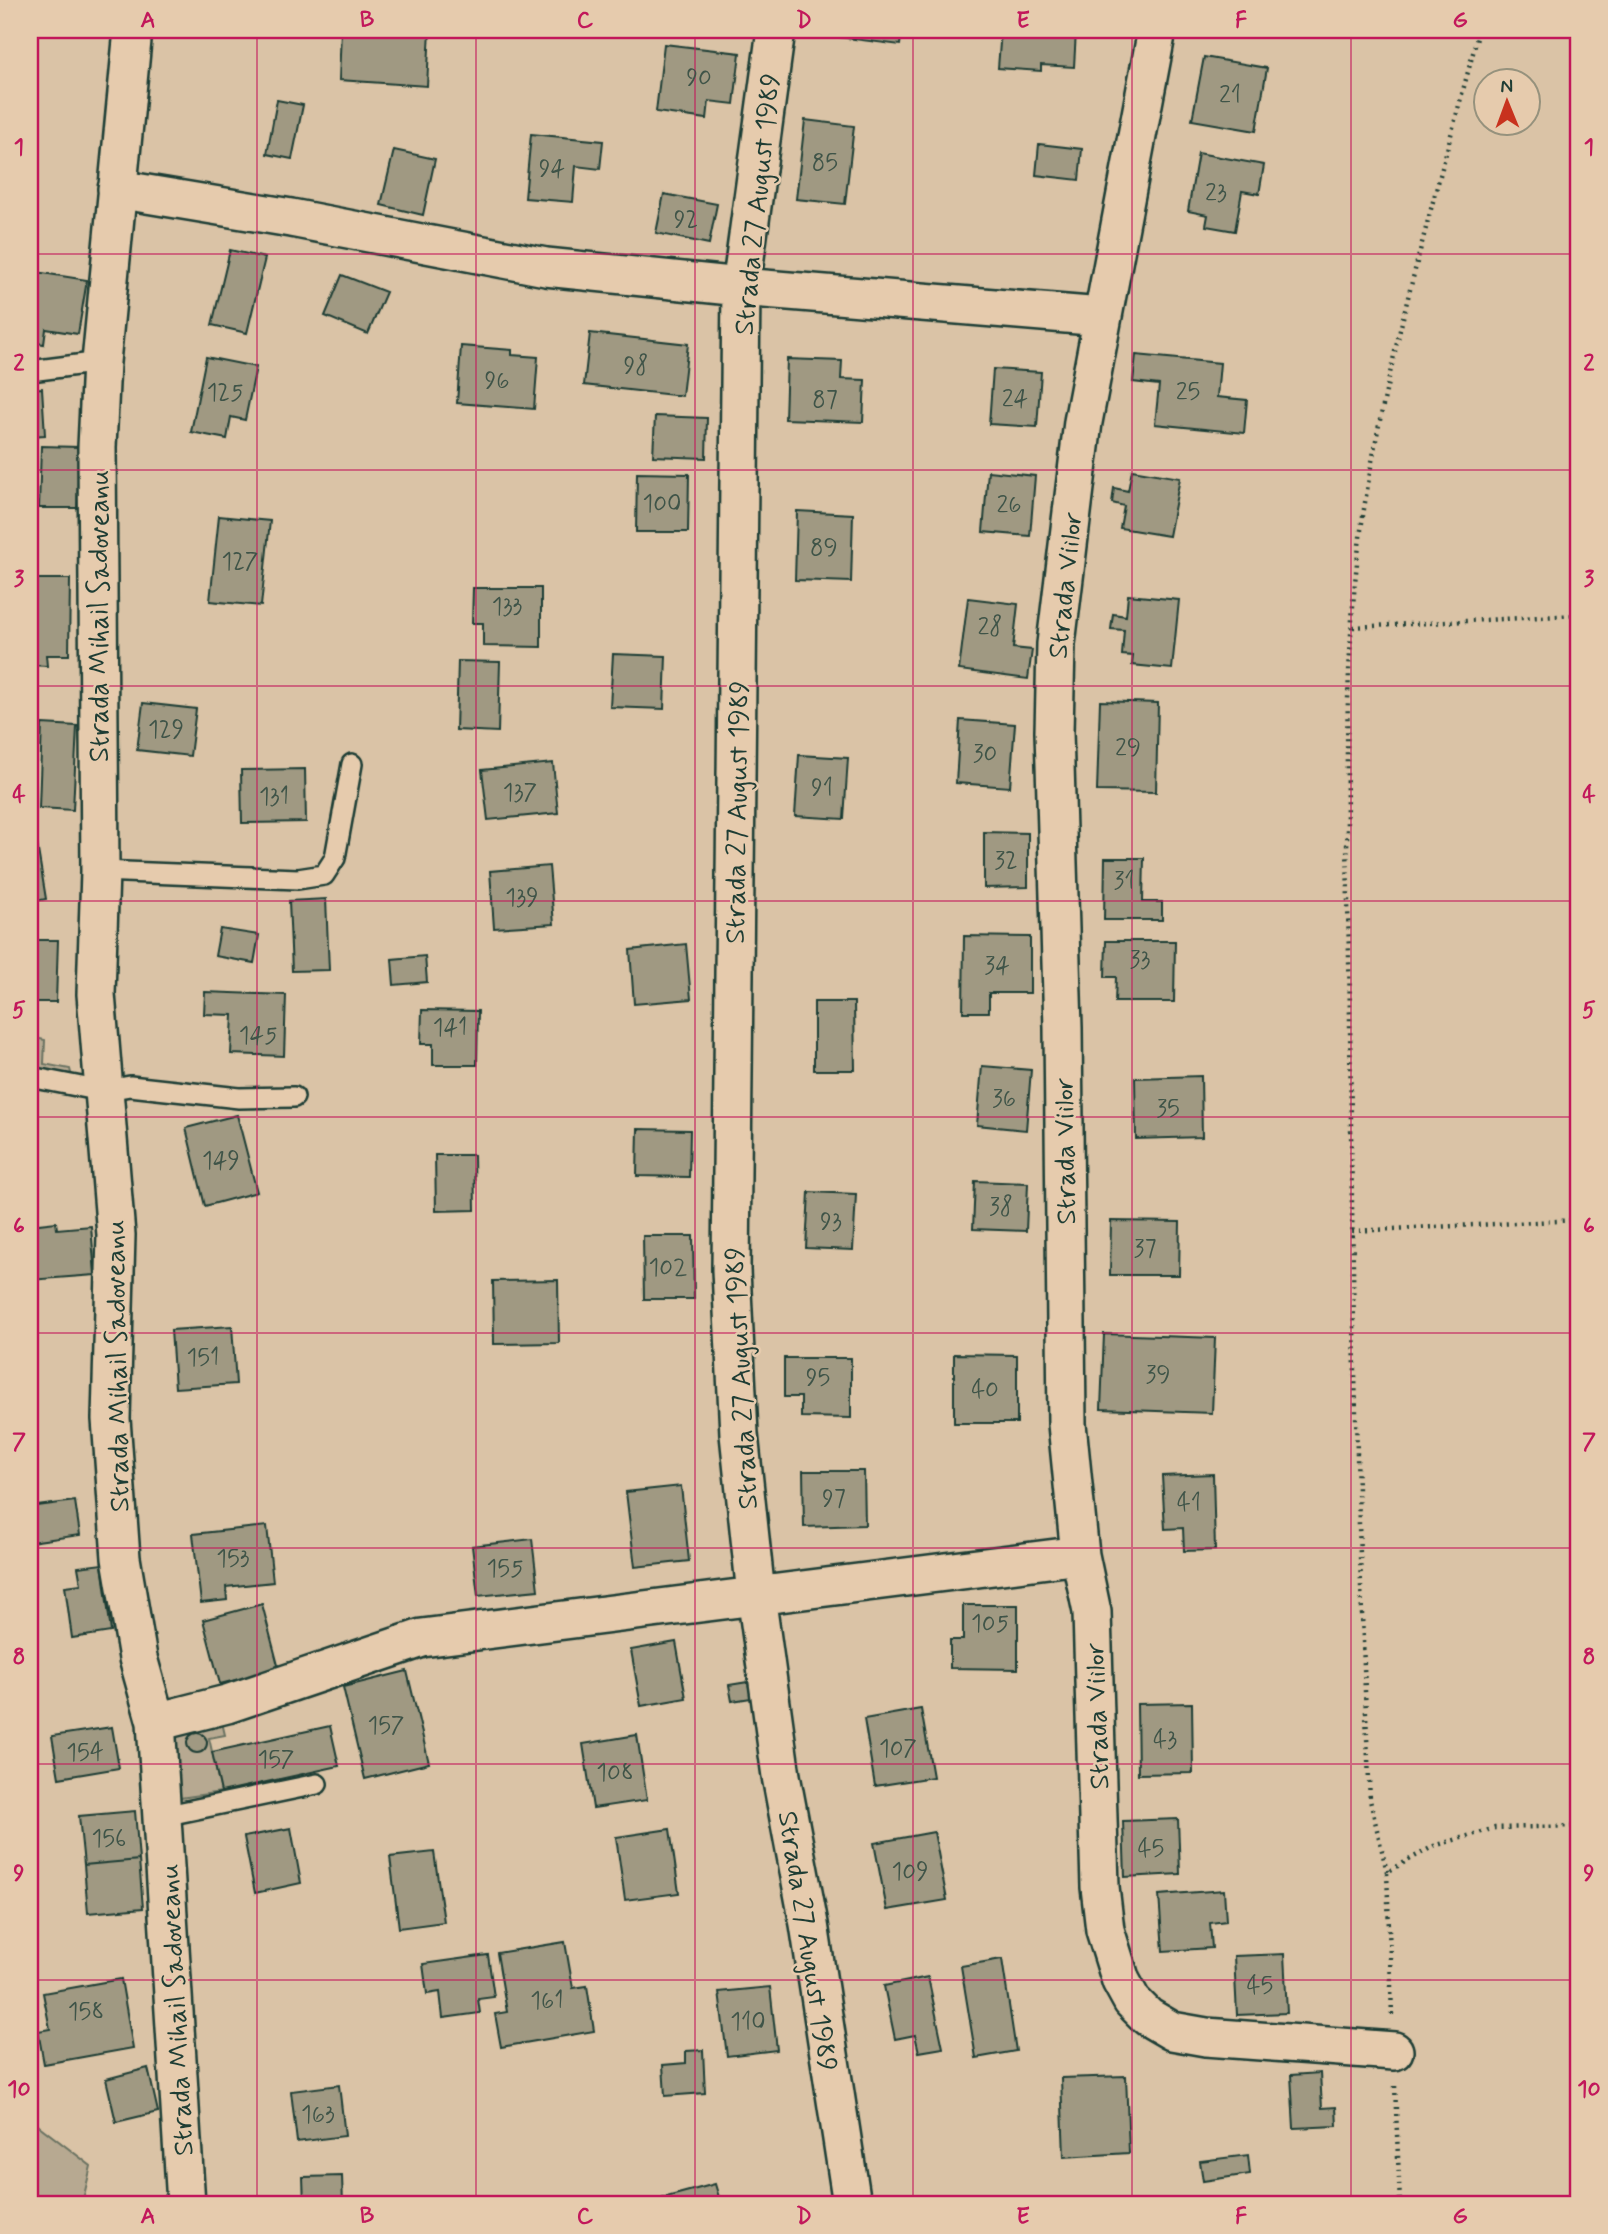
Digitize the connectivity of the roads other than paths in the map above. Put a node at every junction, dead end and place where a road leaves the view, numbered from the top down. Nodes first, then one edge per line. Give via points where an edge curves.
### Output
1 (133, 30) edge
2 (776, 30) edge
3 (1157, 30) edge
4 (117, 189) junction
5 (741, 287) junction
6 (1102, 317) junction
7 (101, 362) junction
8 (30, 371) edge
9 (352, 764) dead end
10 (100, 871) junction
11 (30, 1077) edge
12 (102, 1091) junction
13 (294, 1097) dead end
14 (1080, 1555) junction
15 (756, 1595) junction
16 (156, 1721) junction
17 (317, 1784) dead end
18 (163, 1816) junction
19 (1394, 2051) road end
20 (187, 2204) edge
21 (852, 2204) edge

1 - 4 street, Strada Mihail Sadoveanu
2 - 5 street, Strada 27 August 1989
3 - 6 street, Strada Viilor
4 - 5 street via 546,267
4 - 7 street, Strada Mihail Sadoveanu
5 - 6 street
5 - 15 street, Strada 27 August 1989 via 731,1270 739,1434
6 - 14 street, Strada Viilor via 1068,536 1056,644 1054,732 1067,1424
7 - 8 lane
7 - 10 street, Strada Mihail Sadoveanu via 97,447
9 - 10 lane via 335,858 324,875 298,879
10 - 12 street, Strada Mihail Sadoveanu via 96,994
11 - 12 lane
12 - 13 lane via 130,1086 239,1098
12 - 16 street, Strada Mihail Sadoveanu via 116,1236 111,1419 121,1558 138,1658
14 - 15 street
14 - 19 street, Strada Viilor via 1092,1612 1105,1930 1132,2001 1172,2031
15 - 16 street via 422,1638 227,1704
15 - 21 street, Strada 27 August 1989
16 - 18 street, Strada Mihail Sadoveanu
17 - 18 lane
18 - 20 street, Strada Mihail Sadoveanu

